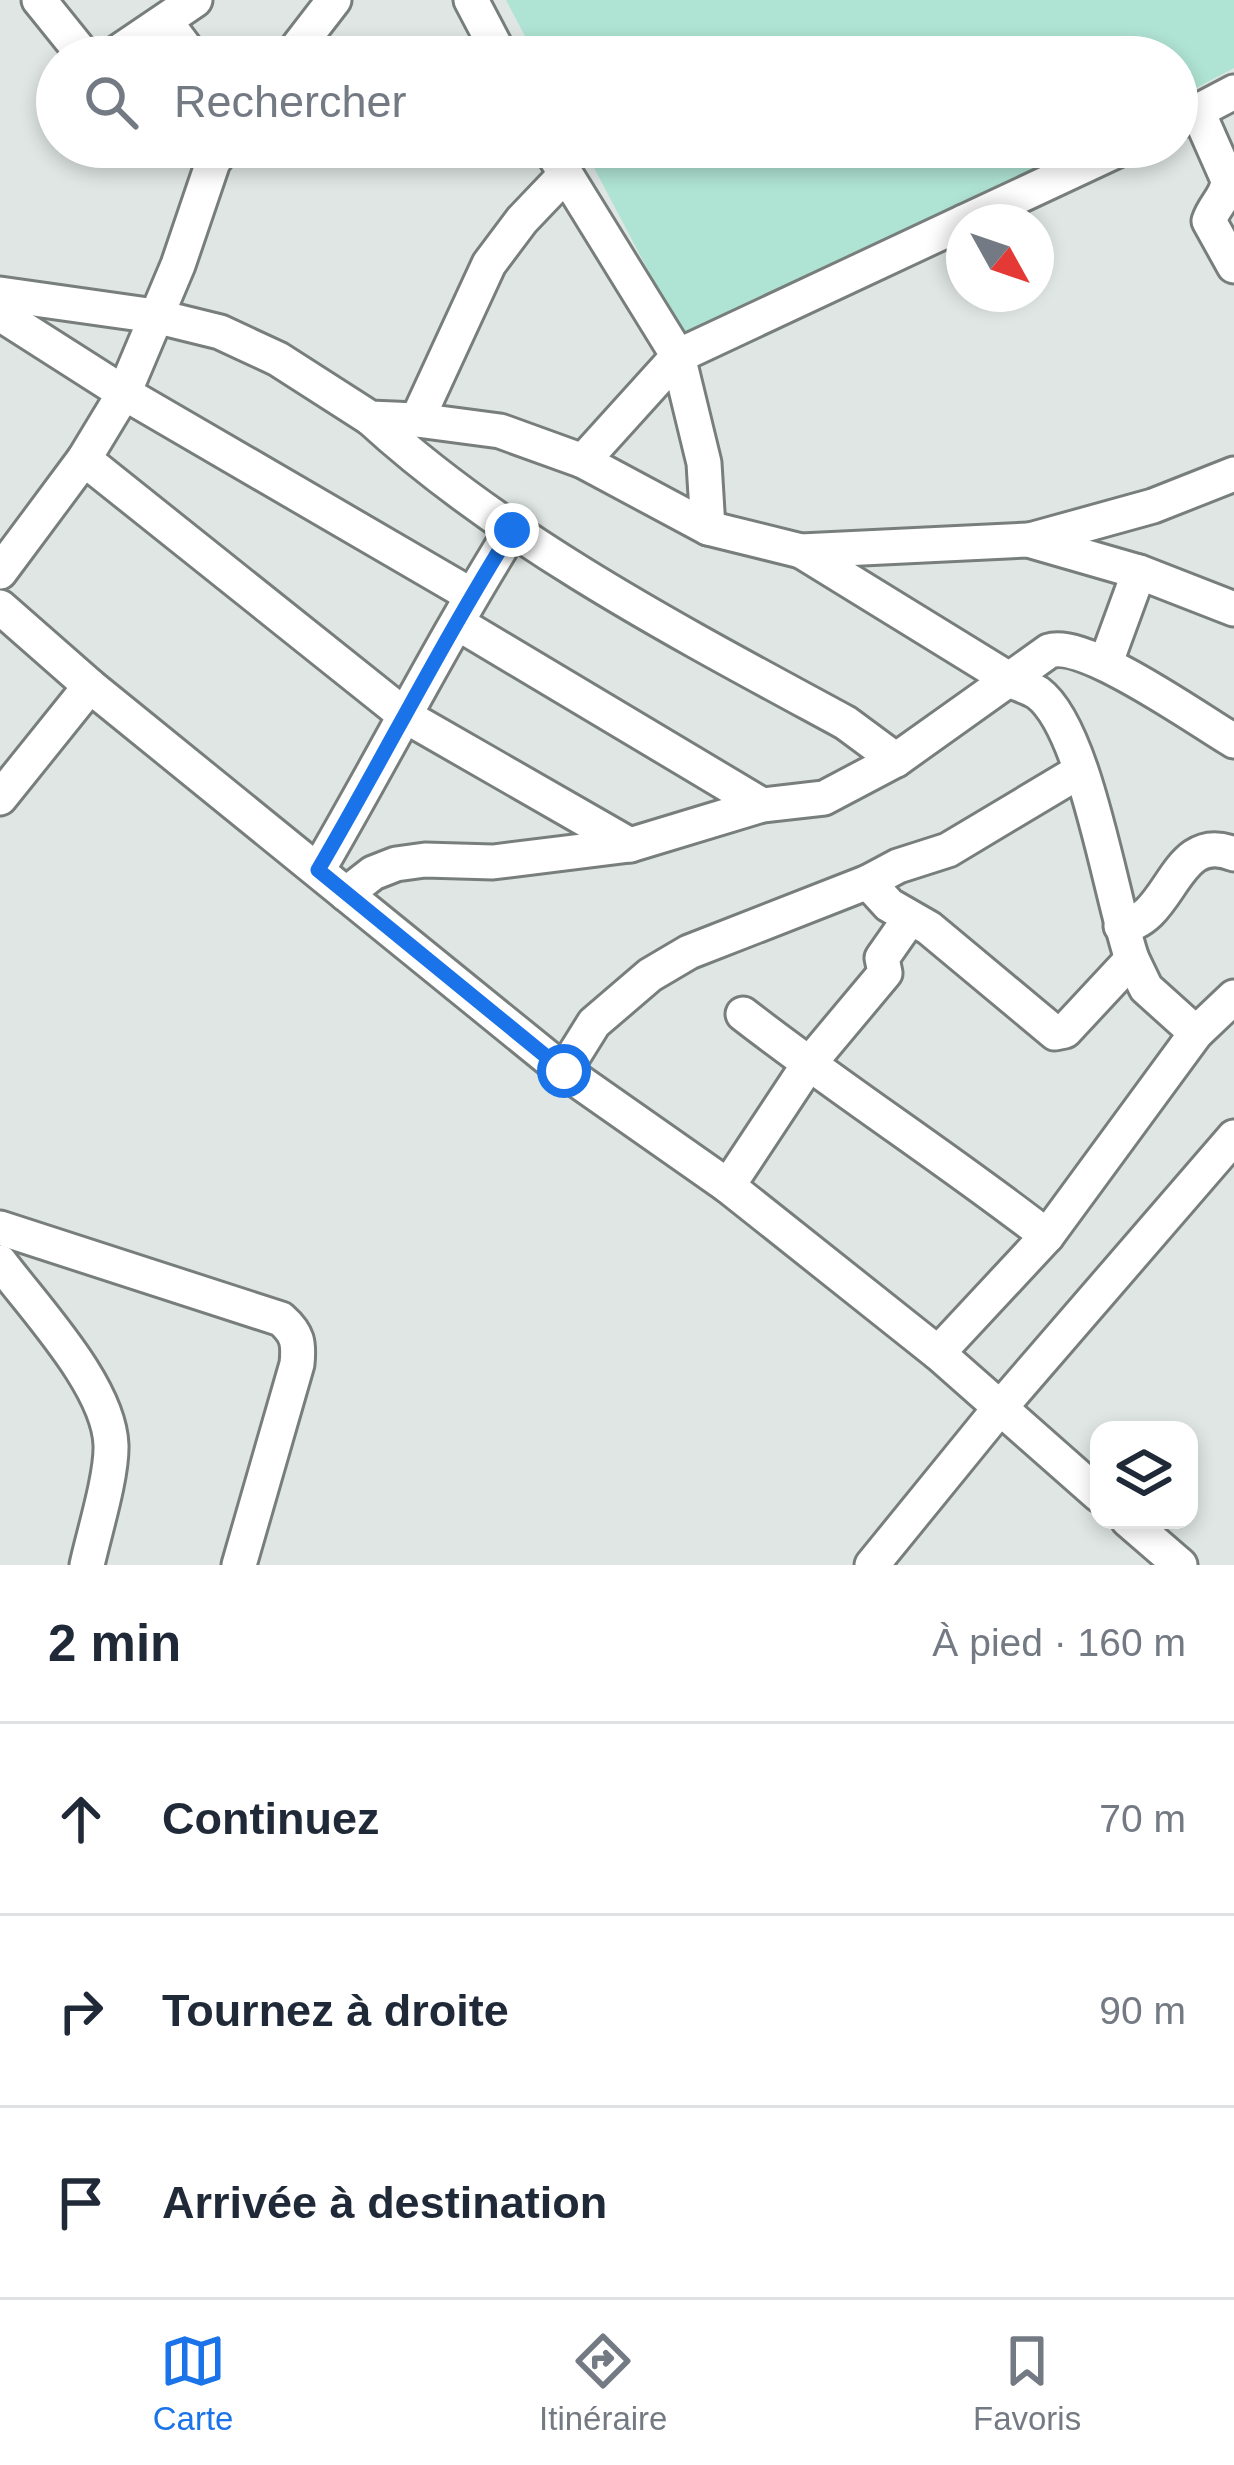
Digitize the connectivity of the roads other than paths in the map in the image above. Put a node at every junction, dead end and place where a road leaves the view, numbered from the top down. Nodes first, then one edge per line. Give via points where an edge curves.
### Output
1 (39, 0) edge
2 (195, 0) edge
3 (334, 0) edge
4 (471, 0) edge
5 (165, 21) junction
6 (68, 36) edge
7 (142, 36) edge
8 (176, 36) edge
9 (306, 36) edge
10 (490, 36) edge
11 (1234, 92) edge
12 (1198, 112) edge
13 (1198, 133) edge
14 (205, 168) edge
15 (553, 168) edge
16 (561, 168) edge
17 (1079, 168) edge
18 (1002, 204) edge
19 (946, 230) edge
20 (1234, 266) edge
21 (0, 294) edge
22 (0, 314) edge
23 (155, 316) junction
24 (678, 356) junction
25 (124, 393) junction
26 (370, 418) junction
27 (417, 420) junction
28 (85, 459) junction
29 (583, 461) junction
30 (1234, 474) edge
31 (709, 528) junction
32 (512, 530) junction
33 (1028, 540) junction
34 (801, 551) junction
35 (0, 572) edge
36 (1138, 572) junction
37 (0, 607) edge
38 (1233, 608) edge
39 (465, 610) junction
40 (1106, 662) junction
41 (1012, 681) junction
42 (90, 686) junction
43 (407, 717) junction
44 (1234, 741) edge
45 (896, 760) junction
46 (1079, 771) junction
47 (0, 798) edge
48 (762, 805) junction
49 (630, 845) junction
50 (1234, 854) edge
51 (318, 870) junction
52 (868, 882) junction
53 (346, 894) junction
54 (910, 918) junction
55 (1121, 926) junction
56 (1132, 959) junction
57 (1234, 997) edge
58 (743, 1014) dead end
59 (1196, 1033) junction
60 (808, 1065) junction
61 (564, 1071) junction
62 (1234, 1137) edge
63 (728, 1186) junction
64 (0, 1228) edge
65 (1047, 1236) junction
66 (0, 1262) edge
67 (938, 1353) junction
68 (999, 1409) junction
69 (1090, 1487) edge
70 (1138, 1529) edge
71 (87, 1565) edge
72 (239, 1565) edge
73 (872, 1565) edge
74 (1180, 1565) edge

1 - 6 street
2 - 5 street
3 - 9 street
4 - 10 street
5 - 7 street
5 - 8 street
11 - 12 street
13 - 20 street via 1228,180 1209,221
14 - 23 street
15 - 27 street via 490,264
16 - 24 street
17 - 18 street
19 - 24 street
21 - 23 street
22 - 25 street
23 - 25 street
23 - 26 street via 220,332 278,359
24 - 29 street
24 - 31 street via 702,450
25 - 28 street
25 - 39 street
26 - 27 street
26 - 32 street
27 - 29 street via 500,431
28 - 35 street
28 - 43 street
29 - 31 street
30 - 33 street via 1154,506
31 - 34 street
32 - 39 street
32 - 45 street via 846,723
33 - 34 street
33 - 36 street
34 - 41 street
36 - 38 street
36 - 40 street
37 - 42 street
39 - 43 street
39 - 48 street
40 - 41 street via 1063,646
40 - 44 street
41 - 45 street
41 - 46 street via 1039,694 1054,713
42 - 47 street
42 - 51 street
43 - 49 street
43 - 51 street
45 - 48 street via 824,797
46 - 52 street via 948,850
46 - 55 street
48 - 49 street
49 - 53 street via 493,862 410,862 373,873
50 - 55 street via 1196,854 1149,912
51 - 53 street
52 - 54 street
52 - 61 street via 650,975 594,1023
53 - 61 street
54 - 56 street via 1055,1033
54 - 60 street via 882,958 885,973
55 - 56 street
56 - 59 street via 1146,988
57 - 59 street
58 - 60 street
59 - 65 street
60 - 63 street
60 - 65 street
61 - 63 street
62 - 68 street
63 - 67 street
64 - 72 street via 292,1329 297,1364
65 - 67 street
66 - 71 street via 91,1385 108,1422 112,1449
67 - 68 street
68 - 69 street
68 - 73 street
70 - 74 street

